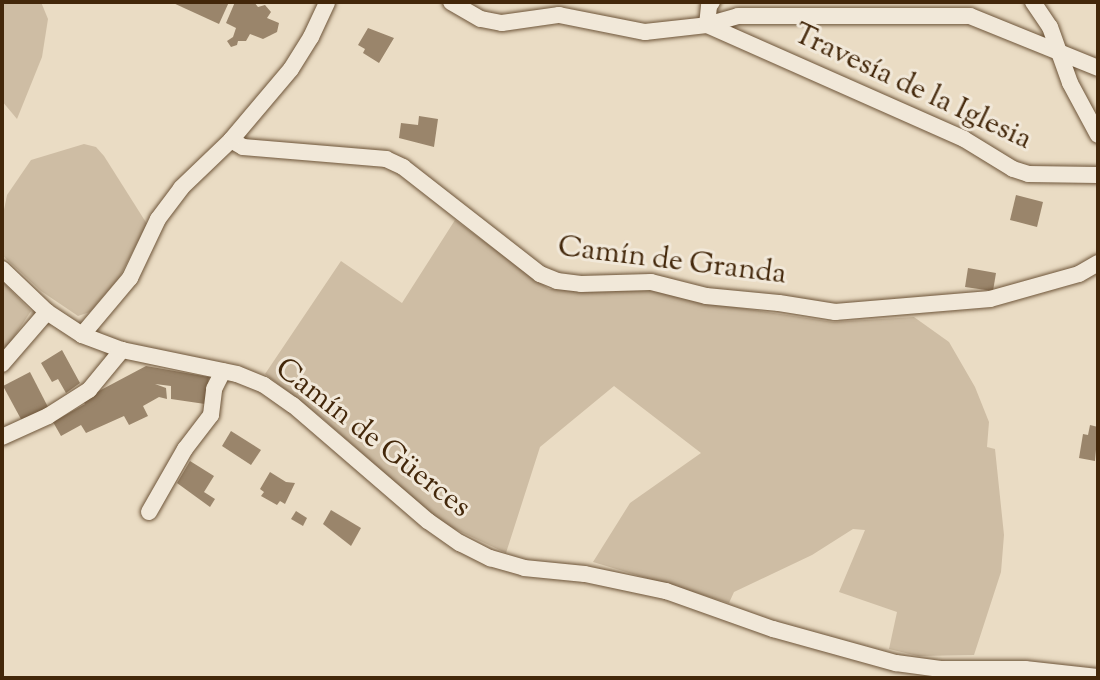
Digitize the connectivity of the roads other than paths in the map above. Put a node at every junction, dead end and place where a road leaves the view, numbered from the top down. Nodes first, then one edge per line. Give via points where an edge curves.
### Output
1 (327, 2) edge
2 (451, 2) edge
3 (712, 2) edge
4 (1033, 2) edge
5 (707, 25) junction
6 (1056, 50) junction
7 (1098, 68) edge
8 (1098, 135) edge
9 (230, 140) junction
10 (1098, 175) edge
11 (1098, 264) edge
12 (2, 269) edge
13 (47, 312) junction
14 (82, 335) junction
15 (122, 350) junction
16 (2, 364) edge
17 (223, 371) junction
18 (2, 437) edge
19 (149, 512) dead end
20 (1098, 677) edge

1 - 9 street via 291,69
2 - 5 street via 481,19 502,23 559,15 645,32
3 - 5 street
4 - 6 street via 1050,27
5 - 6 street via 738,16 970,16
5 - 10 street, Travesía de la Iglesia via 964,139 1013,169 1028,174
6 - 7 street
6 - 8 street
9 - 11 street, Camín de Granda via 243,147 386,159 403,167 540,274 558,281 651,282 706,296 835,312 989,299 1079,274
9 - 14 street via 181,188 158,219 130,278
12 - 13 street, Camín de Güerces
13 - 14 street, Camín de Güerces
13 - 16 street
14 - 15 street, Camín de Güerces
15 - 17 street, Camín de Güerces
15 - 18 street via 89,390
17 - 19 street via 214,389 211,415 185,449
17 - 20 street, Camín de Güerces via 264,385 283,398 428,521 490,558 524,568 585,574 666,591 773,629 896,663

